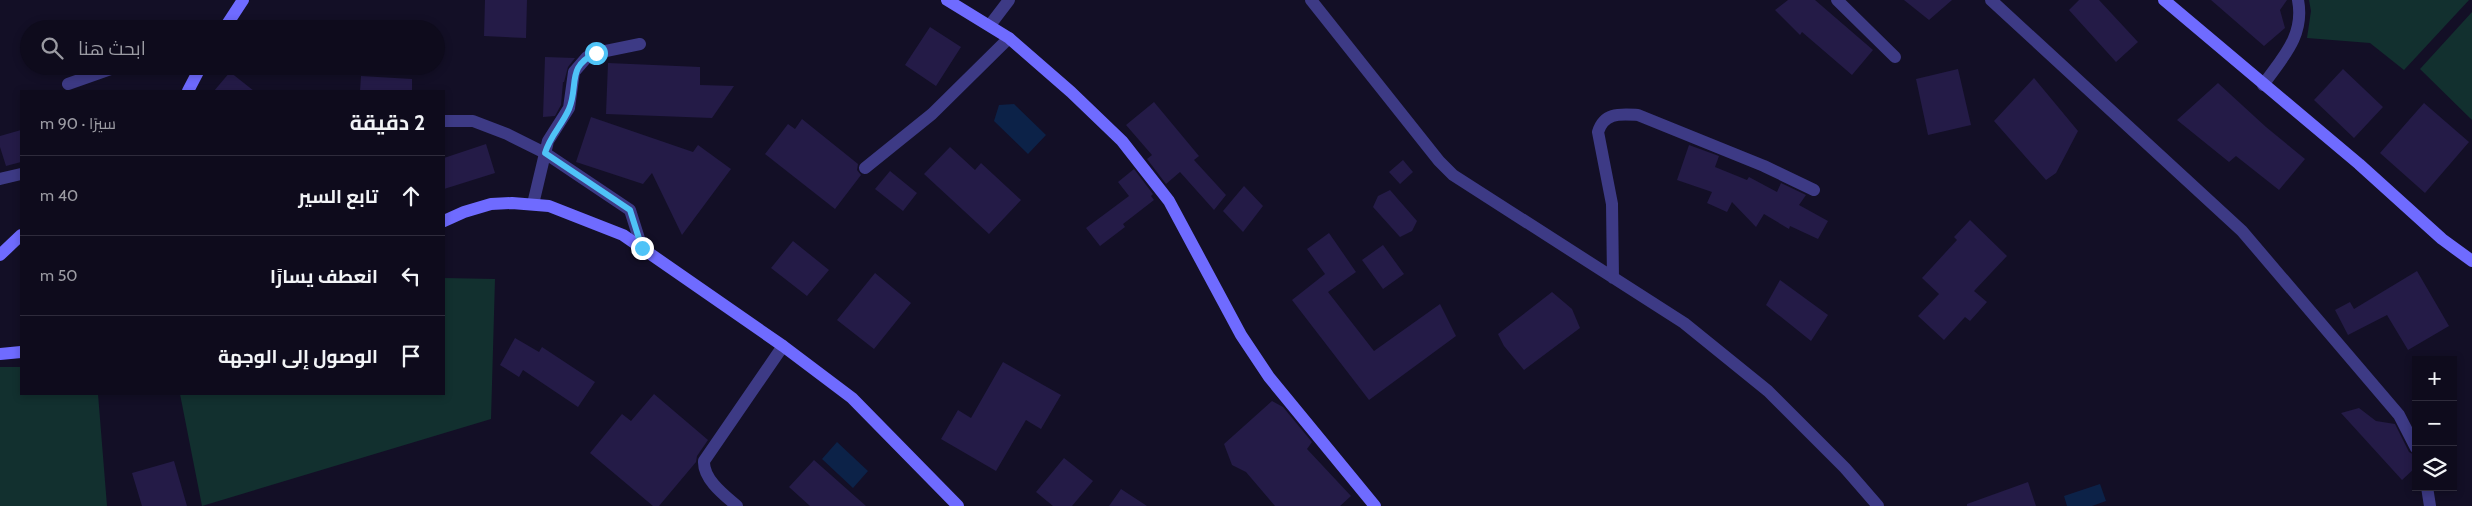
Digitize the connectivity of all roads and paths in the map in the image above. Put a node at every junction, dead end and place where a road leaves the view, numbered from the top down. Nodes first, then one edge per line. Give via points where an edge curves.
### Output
1 (243, 0) edge
2 (947, 0) edge
3 (1009, 0) edge
4 (1312, 0) edge
5 (1837, 0) edge
6 (1991, 0) edge
7 (2164, 0) edge
8 (2298, 0) edge
9 (230, 20) edge
10 (990, 25) junction
11 (1009, 38) junction
12 (640, 44) dead end
13 (1895, 58) dead end
14 (94, 75) edge
15 (197, 75) edge
16 (68, 84) dead end
17 (2263, 85) junction
18 (189, 90) edge
19 (445, 121) edge
20 (545, 153) junction
21 (865, 168) dead end
22 (20, 174) edge
23 (0, 179) edge
24 (1814, 190) dead end
25 (533, 204) junction
26 (445, 221) edge
27 (20, 237) edge
28 (642, 248) junction
29 (0, 255) edge
30 (2472, 261) edge
31 (1613, 278) junction
32 (783, 346) junction
33 (20, 352) edge
34 (0, 354) edge
35 (2415, 446) edge
36 (2428, 491) edge
37 (737, 506) edge
38 (958, 506) edge
39 (1374, 506) edge
40 (1878, 506) edge
41 (2430, 506) edge

1 - 9 street
2 - 10 street
3 - 10 street
4 - 31 street via 1439,161 1453,174
5 - 13 street
6 - 35 street via 2242,231 2399,415
7 - 17 street
8 - 17 street via 2300,12 2293,44
10 - 11 street
11 - 21 street via 932,114
11 - 39 street via 1122,141 1169,202 1241,334 1270,377
12 - 20 street via 587,57 574,72 569,108 548,141
14 - 16 street
15 - 18 street
17 - 30 street
19 - 20 street via 472,121
20 - 25 street
20 - 28 street via 630,210
22 - 23 street
24 - 31 street via 1638,115 1616,114 1600,124 1598,132 1612,204
25 - 26 street via 491,204
25 - 28 street via 549,206 623,235
27 - 29 street
28 - 32 street
31 - 40 street via 1684,323 1768,392 1845,468
32 - 37 street via 704,461 706,472 720,492
32 - 38 street via 852,398
33 - 34 street
36 - 41 street

